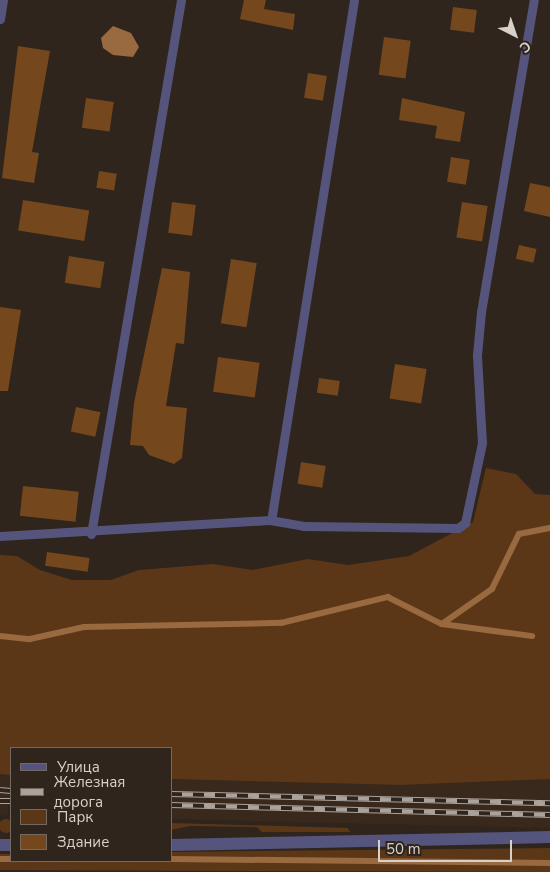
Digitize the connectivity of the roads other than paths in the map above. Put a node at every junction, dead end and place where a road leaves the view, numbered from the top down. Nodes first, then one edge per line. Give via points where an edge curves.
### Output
1 (3, 0) edge
2 (181, 0) edge
3 (354, 0) edge
4 (534, 0) edge
5 (0, 19) edge
6 (272, 515) dead end
7 (91, 534) junction
8 (0, 536) edge
9 (550, 837) edge
10 (172, 845) edge

1 - 5 lane
2 - 7 lane
3 - 6 lane
4 - 7 lane via 481,312 477,355 482,443 465,523 458,528 304,526 270,520
7 - 8 lane
9 - 10 street

